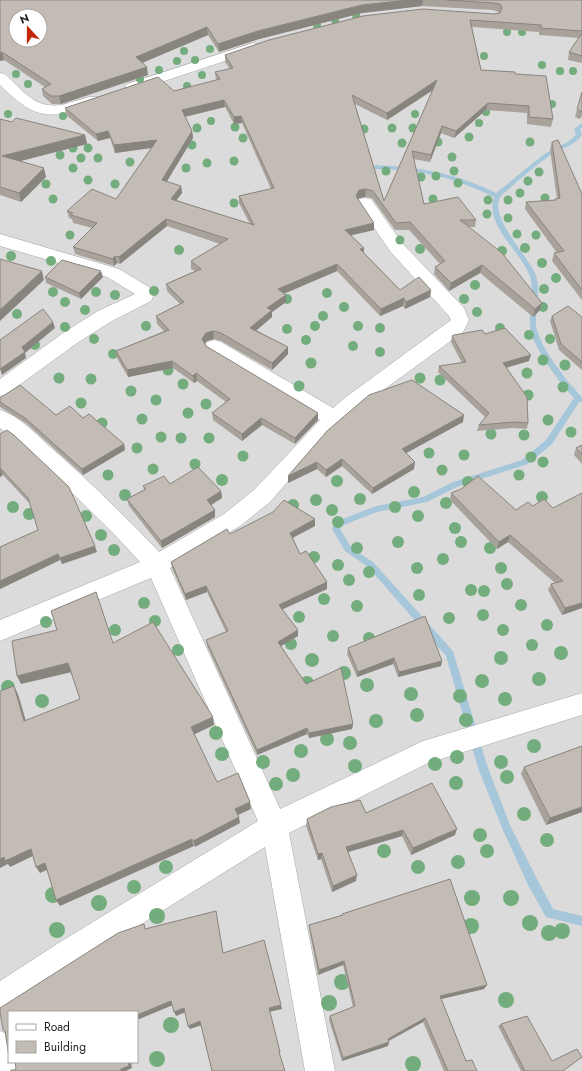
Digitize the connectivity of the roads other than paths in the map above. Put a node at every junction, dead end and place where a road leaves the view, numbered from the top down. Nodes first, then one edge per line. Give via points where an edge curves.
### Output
1 (264, 43) edge
2 (0, 77) edge
3 (118, 92) edge
4 (104, 96) edge
5 (365, 203) dead end
6 (0, 240) edge
7 (214, 347) dead end
8 (0, 389) edge
9 (0, 418) edge
10 (335, 419) junction
11 (157, 565) junction
12 (0, 631) edge
13 (582, 704) edge
14 (274, 826) junction
15 (0, 998) edge
16 (0, 1046) edge
17 (5, 1071) edge
18 (320, 1071) edge

1 - 3 street
2 - 4 street via 38,109 48,111 62,110
5 - 10 street via 396,247 457,313 460,320 456,327 353,402
6 - 8 street via 113,273 146,294 104,316 70,338
7 - 10 street
9 - 11 street via 55,463
10 - 11 street via 319,432 262,496 232,520
11 - 12 street
11 - 14 street
13 - 14 street via 423,753
14 - 15 street
14 - 18 street
16 - 17 street

